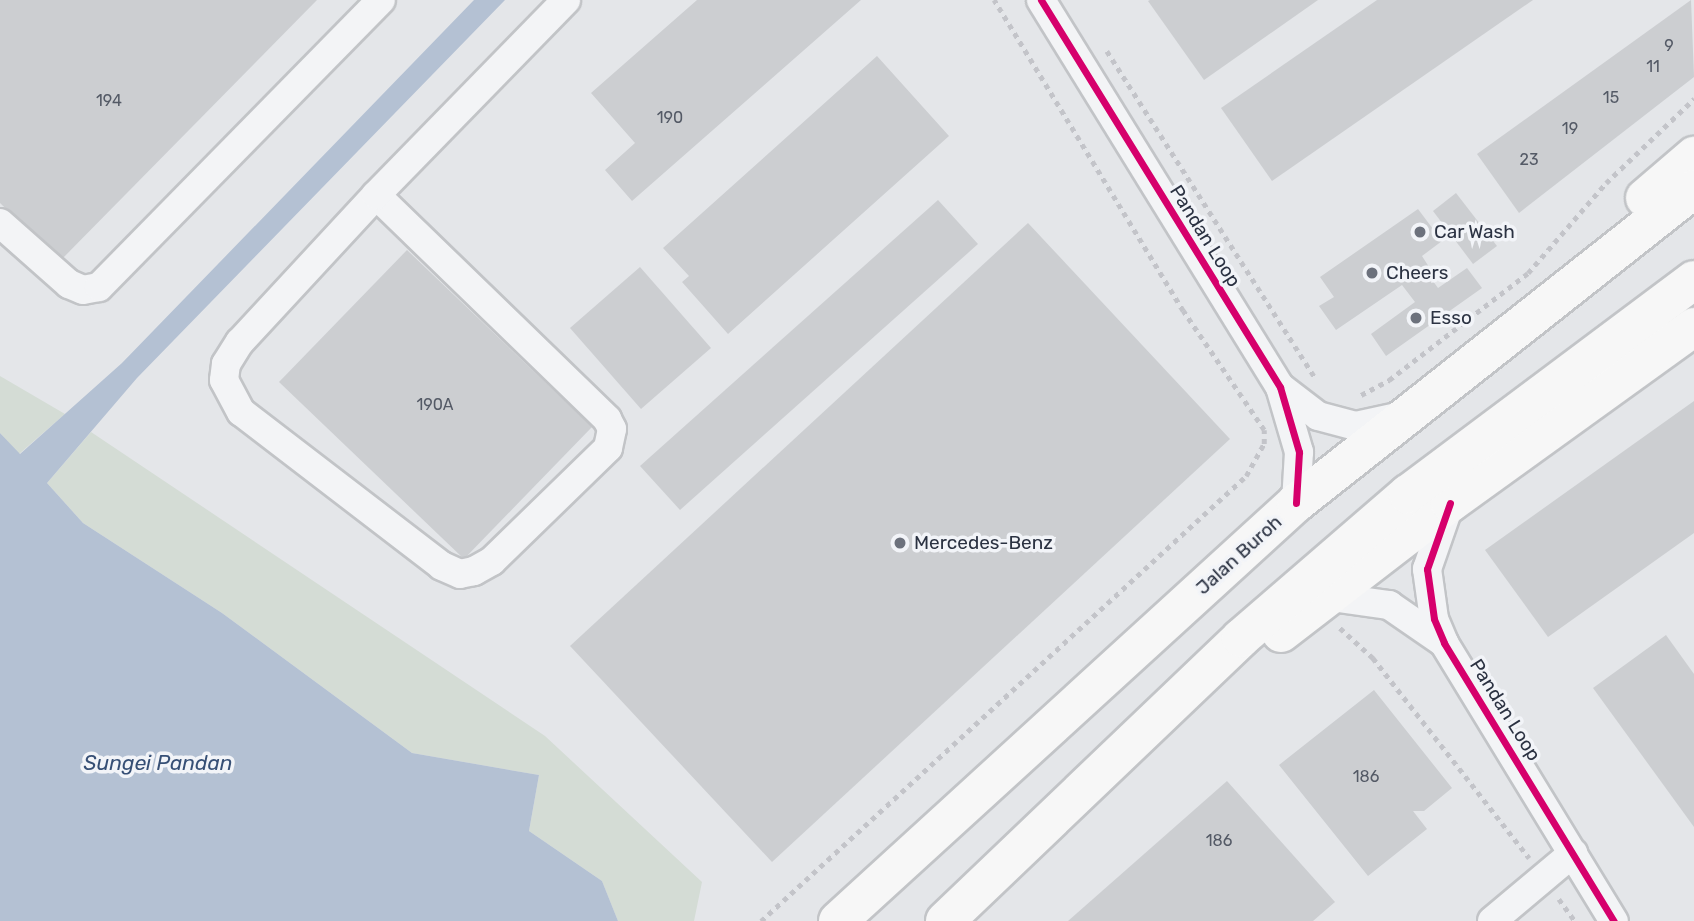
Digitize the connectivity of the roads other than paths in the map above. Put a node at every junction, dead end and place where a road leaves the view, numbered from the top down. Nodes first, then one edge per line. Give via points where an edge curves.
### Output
1 (381, 0) edge
2 (566, 0) edge
3 (1041, 0) edge
4 (1694, 156) edge
5 (1694, 189) edge
6 (376, 195) junction
7 (0, 223) edge
8 (1612, 256) junction
9 (1694, 280) edge
10 (1694, 327) edge
11 (1280, 387) junction
12 (1414, 413) junction
13 (1296, 502) junction
14 (1450, 503) junction
15 (1317, 607) junction
16 (1241, 638) junction
17 (1444, 643) junction
18 (1573, 853) junction
19 (842, 917) edge
20 (945, 921) edge
21 (1492, 921) edge
22 (1614, 921) edge

1 - 7 street via 99,287 83,290 69,284
2 - 6 street
3 - 11 street, Pandan Loop
4 - 8 highway via 1634,208 1617,234
5 - 8 highway, Jalan Buroh
6 - 6 street via 240,341 226,364 224,380 241,412 442,566 460,574 474,571 492,561 608,448 612,429 607,419
8 - 12 highway, Jalan Buroh
9 - 16 highway via 1408,494
10 - 14 highway
11 - 12 street, Pandan Loop via 1318,416 1356,426
11 - 13 street, Pandan Loop via 1299,452
12 - 13 highway, Jalan Buroh
13 - 19 highway, Jalan Buroh
14 - 15 highway
14 - 17 street, Pandan Loop via 1427,569 1427,593
15 - 16 highway via 1263,644
15 - 17 street, Pandan Loop via 1389,605
16 - 20 highway
17 - 18 street, Pandan Loop
18 - 21 street
18 - 22 street, Pandan Loop

